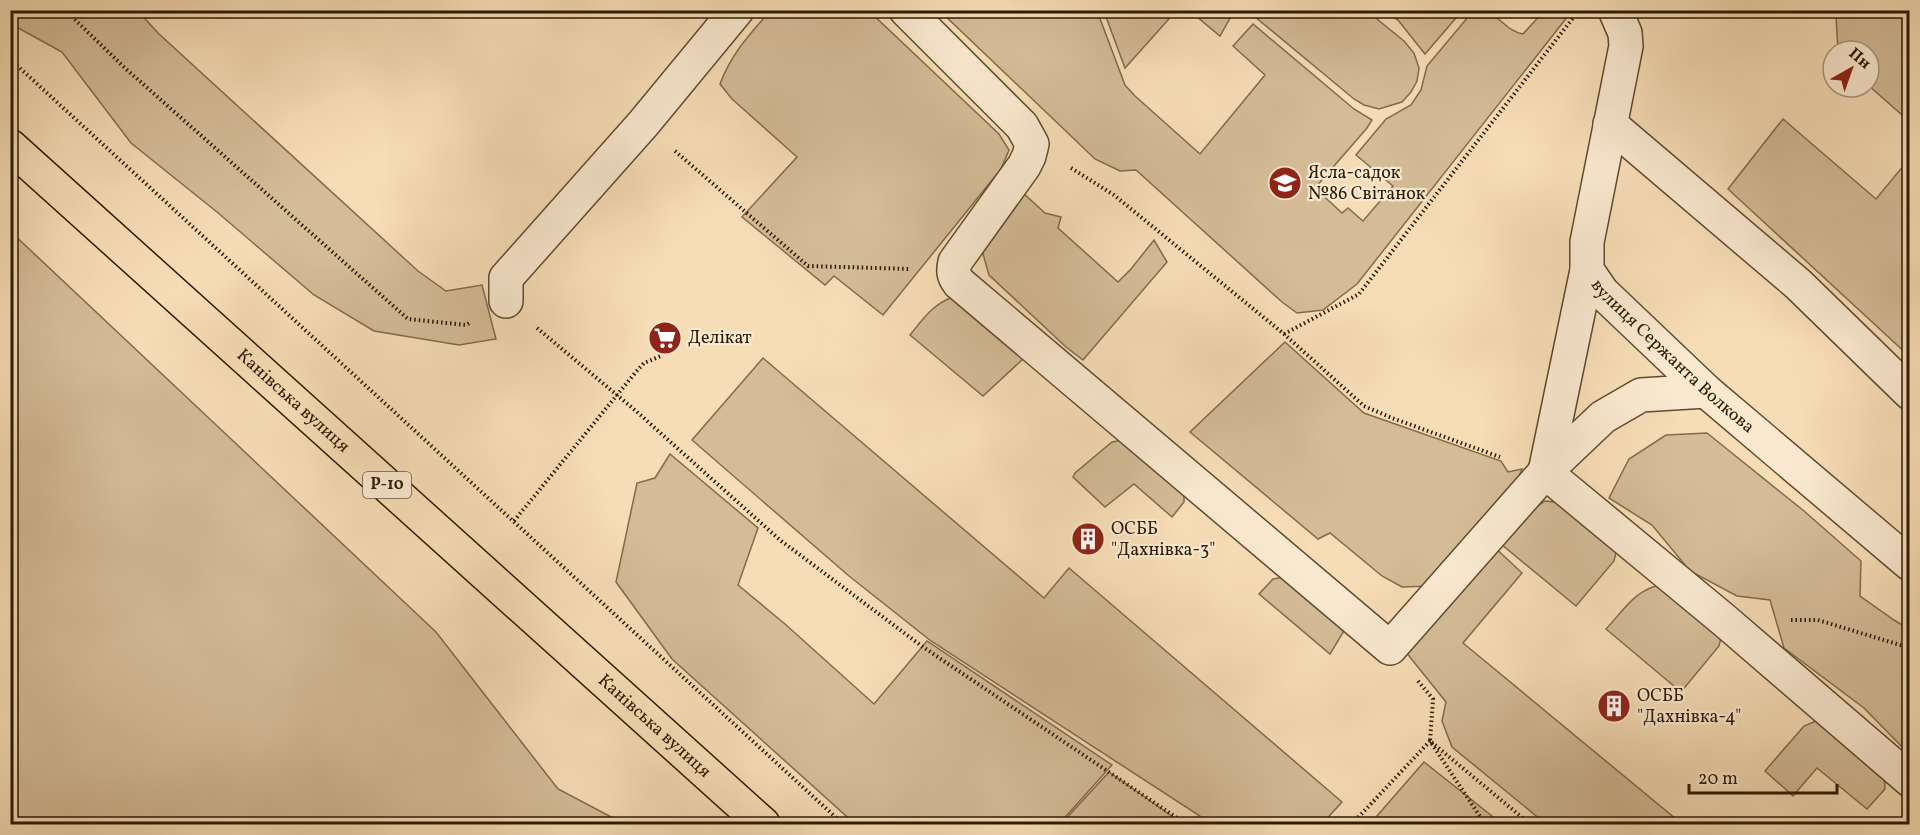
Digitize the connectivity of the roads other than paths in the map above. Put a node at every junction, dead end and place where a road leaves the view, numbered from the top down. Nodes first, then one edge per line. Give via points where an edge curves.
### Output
1 (737, 10) edge
2 (906, 10) edge
3 (1615, 10) edge
4 (1610, 124) junction
5 (10, 146) edge
6 (1587, 270) junction
7 (506, 301) road end
8 (1706, 391) junction
9 (1910, 393) edge
10 (1545, 472) junction
11 (1910, 564) edge
12 (1910, 780) edge
13 (763, 825) edge

1 - 7 street via 643,124 506,278
2 - 10 street via 1022,126 1032,144 1024,166 955,262 954,277 1390,648
3 - 4 street, вулиця Сержанта Волкова via 1626,46
4 - 6 street, вулиця Сержанта Волкова via 1587,242
4 - 9 street via 1798,285
5 - 13 main road, Канівська вулиця / Р-10
6 - 8 street, вулиця Сержанта Волкова via 1602,292
6 - 10 street
8 - 10 street via 1641,395 1604,417
8 - 11 street, вулиця Сержанта Волкова
10 - 12 street

